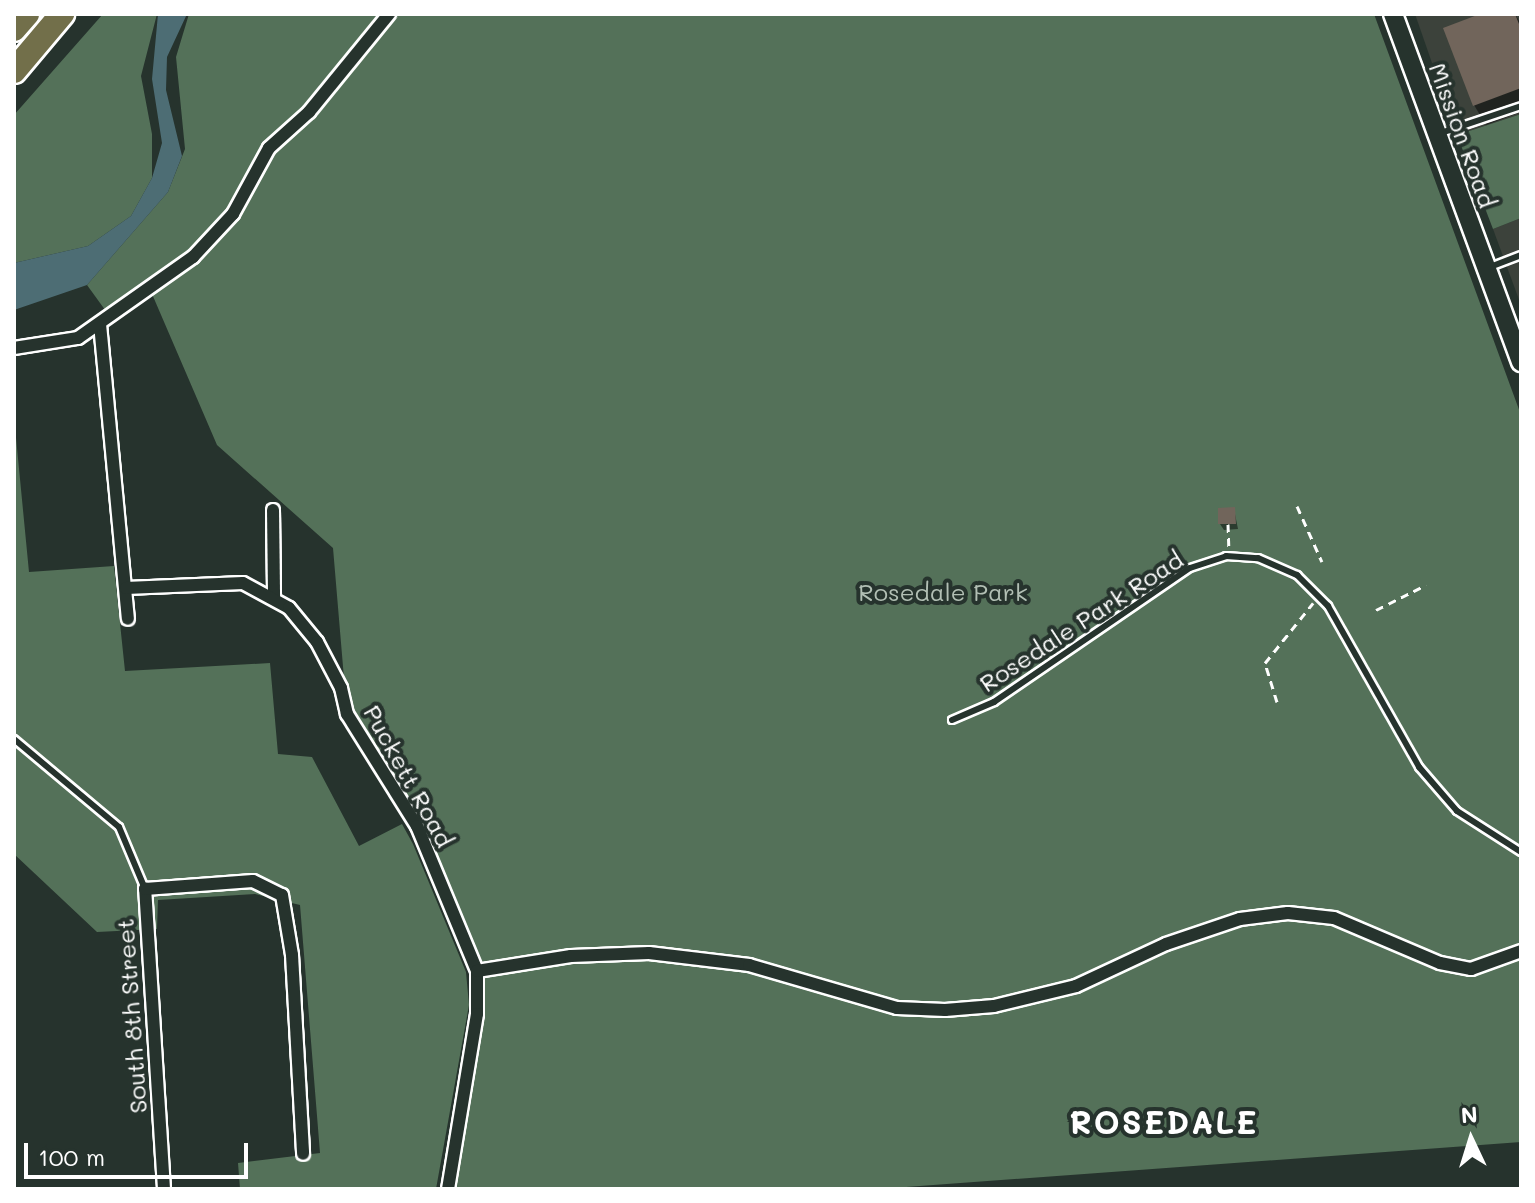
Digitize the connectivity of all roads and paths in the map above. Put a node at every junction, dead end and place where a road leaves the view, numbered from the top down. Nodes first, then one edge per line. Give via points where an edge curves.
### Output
1 (27, 14) edge
2 (62, 14) edge
3 (389, 14) edge
4 (1395, 14) edge
5 (14, 29) edge
6 (14, 71) edge
7 (1521, 106) edge
8 (1438, 135) junction
9 (1521, 255) edge
10 (1487, 268) junction
11 (100, 324) junction
12 (14, 348) edge
13 (1519, 349) edge
14 (1297, 506) dead end
15 (273, 510) dead end
16 (1228, 524) dead end
17 (1229, 556) junction
18 (1322, 562) dead end
19 (1426, 585) dead end
20 (126, 588) junction
21 (1318, 596) junction
22 (274, 598) junction
23 (1376, 610) dead end
24 (128, 619) dead end
25 (1277, 702) dead end
26 (952, 720) dead end
27 (14, 739) edge
28 (1521, 852) edge
29 (145, 889) junction
30 (1521, 951) edge
31 (477, 971) junction
32 (303, 1154) dead end
33 (164, 1189) edge
34 (448, 1189) edge

1 - 5 highway
2 - 6 highway
3 - 11 street via 309,112 269,148 214,238
4 - 8 main road, Mission Road
7 - 8 lane
8 - 10 main road, Mission Road
9 - 10 lane
10 - 13 main road, Mission Road
11 - 12 street via 56,344
11 - 20 street
14 - 18 path
15 - 22 street
16 - 17 path
17 - 21 lane, Rosedale Park Road via 1258,558 1297,575
17 - 26 lane, Rosedale Park Road via 1190,568 994,702
19 - 23 path
20 - 22 street, Puckett Road via 243,583
20 - 24 street
21 - 25 path via 1265,663
21 - 28 lane, Rosedale Park Road via 1419,767 1457,811
22 - 31 street, Puckett Road via 317,642 341,688 347,714 417,826
27 - 29 lane via 119,827
29 - 32 street via 253,881 282,895 292,955
29 - 33 street, South 8th Street
30 - 31 street via 1497,964 1471,969 1440,963 1334,918 1288,913 1210,929 1076,986 994,1006 945,1010 897,1008 749,965 649,953 571,956
31 - 34 street, Puckett Road via 477,1014

